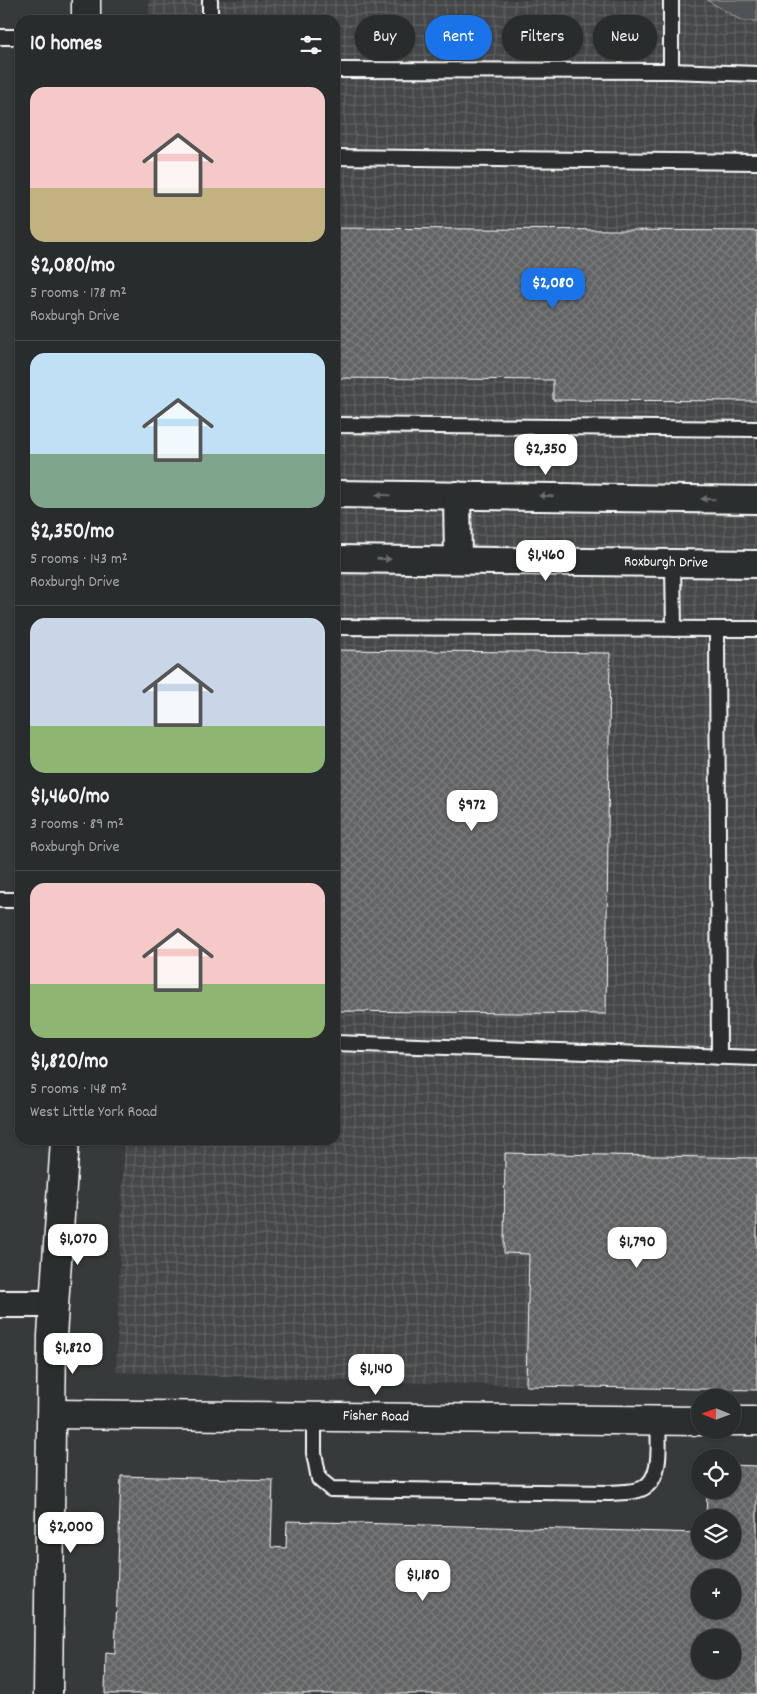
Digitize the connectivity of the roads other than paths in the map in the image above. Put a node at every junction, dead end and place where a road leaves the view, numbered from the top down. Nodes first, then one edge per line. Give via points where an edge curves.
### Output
1 (86, 0) edge
2 (210, 0) edge
3 (671, 0) edge
4 (86, 15) edge
5 (210, 15) edge
6 (0, 36) edge
7 (15, 37) edge
8 (340, 70) edge
9 (671, 71) junction
10 (757, 74) edge
11 (340, 157) edge
12 (757, 162) edge
13 (340, 425) edge
14 (757, 429) edge
15 (340, 494) edge
16 (457, 495) junction
17 (757, 500) edge
18 (340, 559) edge
19 (458, 560) junction
20 (673, 562) junction
21 (757, 564) edge
22 (340, 627) edge
23 (674, 629) junction
24 (717, 629) junction
25 (757, 630) edge
26 (0, 900) edge
27 (15, 900) edge
28 (340, 1043) edge
29 (719, 1057) junction
30 (757, 1058) edge
31 (65, 1145) edge
32 (0, 1304) edge
33 (54, 1304) junction
34 (52, 1414) junction
35 (314, 1417) junction
36 (658, 1420) junction
37 (691, 1421) edge
38 (741, 1421) edge
39 (757, 1421) edge
40 (48, 1694) edge

1 - 4 street
2 - 5 lane
3 - 9 lane
6 - 7 lane
8 - 9 lane
9 - 10 lane
11 - 12 lane
13 - 14 lane
16 -> 15 street
17 -> 16 street
16 - 19 street
18 -> 19 street, Roxburgh Drive
19 - 20 street, Roxburgh Drive
20 - 21 street, Roxburgh Drive
20 - 23 lane
22 - 23 lane
23 - 24 lane
24 - 25 lane
24 - 29 lane
26 - 27 lane
28 - 29 lane
29 - 30 lane
31 - 33 street
32 - 33 street
33 - 34 street
34 - 35 street, Fisher Road
34 - 40 street
35 - 36 street, Fisher Road
35 - 36 lane via 314,1453 319,1479 331,1489 610,1493 641,1489 649,1484 657,1469
36 - 37 street, Fisher Road
38 - 39 street

